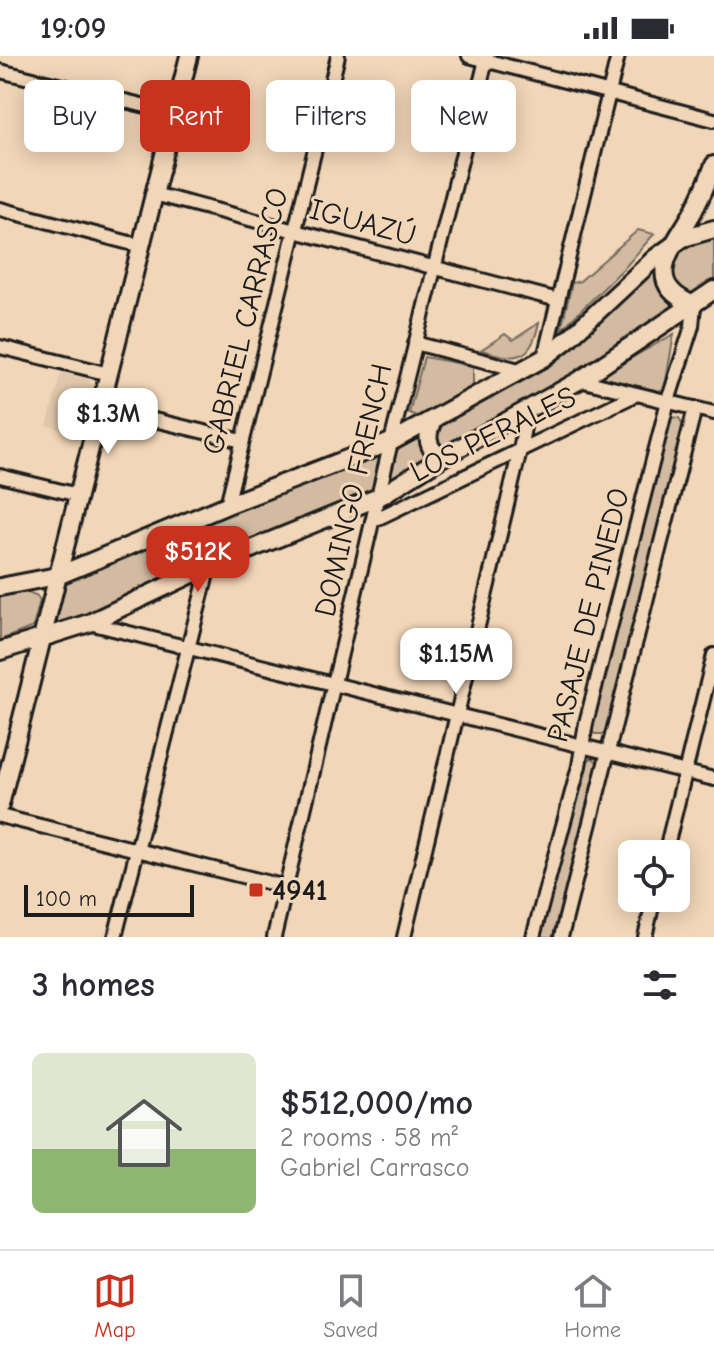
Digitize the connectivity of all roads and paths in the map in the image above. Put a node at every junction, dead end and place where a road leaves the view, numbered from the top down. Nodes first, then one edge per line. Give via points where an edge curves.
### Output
1 (189, 56) edge
2 (338, 56) edge
3 (469, 56) edge
4 (618, 56) edge
5 (486, 58) edge
6 (0, 71) edge
7 (183, 80) edge
8 (609, 92) junction
9 (140, 105) edge
10 (714, 120) edge
11 (165, 152) edge
12 (714, 165) edge
13 (154, 194) junction
14 (0, 209) edge
15 (714, 229) edge
16 (293, 231) junction
17 (695, 234) junction
18 (714, 241) edge
19 (673, 244) junction
20 (141, 246) junction
21 (434, 267) junction
22 (713, 291) edge
23 (558, 300) junction
24 (694, 305) junction
25 (415, 343) junction
26 (0, 347) edge
27 (544, 358) junction
28 (523, 371) junction
29 (109, 374) junction
30 (580, 380) junction
31 (637, 394) junction
32 (668, 401) junction
33 (100, 407) junction
34 (695, 408) junction
35 (527, 411) junction
36 (714, 413) edge
37 (434, 419) junction
38 (242, 441) junction
39 (391, 442) junction
40 (520, 450) junction
41 (443, 457) junction
42 (0, 476) edge
43 (78, 495) junction
44 (379, 497) junction
45 (227, 505) junction
46 (372, 521) junction
47 (209, 566) junction
48 (57, 576) junction
49 (0, 587) edge
50 (89, 623) junction
51 (42, 639) junction
52 (189, 648) junction
53 (0, 651) edge
54 (714, 655) edge
55 (334, 684) junction
56 (457, 715) junction
57 (582, 746) junction
58 (608, 752) junction
59 (685, 772) junction
60 (714, 779) edge
61 (0, 805) edge
62 (0, 816) edge
63 (668, 840) edge
64 (137, 851) junction
65 (286, 887) junction
66 (651, 912) edge
67 (115, 937) edge
68 (274, 937) edge
69 (404, 937) edge
70 (533, 937) edge
71 (561, 937) edge
72 (645, 937) edge

1 - 7 main road
2 - 16 street, GABRIEL CARRASCO
3 - 5 street
4 - 8 street
5 - 8 street
5 - 21 street, DOMINGO FRENCH
6 - 9 street
8 - 10 street
8 - 23 street
11 - 13 main road
12 - 19 main road
13 - 16 street, IGUAZÚ
13 - 20 main road
14 - 20 street
15 - 17 main road
16 - 21 street, IGUAZÚ
16 - 38 street, GABRIEL CARRASCO
17 - 18 main road
17 - 19 main road
19 - 24 main road via 664,266 665,281
19 - 27 main road
20 - 29 main road
21 - 23 street, IGUAZÚ
21 - 25 street, DOMINGO FRENCH
22 - 24 main road
23 - 27 street
24 - 30 main road
24 - 32 street, PASAJE DE PINEDO
25 - 28 street
25 - 39 street, DOMINGO FRENCH
26 - 29 street
27 - 28 main road
28 - 37 main road
29 - 33 main road
30 - 31 street
30 - 35 main road
31 - 32 street
31 - 40 street, LOS PERALES
32 - 34 street
32 - 57 street, PASAJE DE PINEDO
33 - 38 street
33 - 43 main road
34 - 36 street
34 - 58 street
35 - 40 street
35 - 41 main road
37 - 39 main road
37 - 41 main road via 428,442
38 - 45 street, GABRIEL CARRASCO
39 - 44 street, DOMINGO FRENCH
39 - 45 main road
40 - 46 street, LOS PERALES
40 - 56 street
41 - 44 main road
42 - 43 street
43 - 48 main road
44 - 46 street, DOMINGO FRENCH
44 - 47 main road
45 - 48 main road
46 - 55 street, DOMINGO FRENCH
47 - 50 main road
47 - 52 street
48 - 49 main road
48 - 51 main road
50 - 51 main road
50 - 52 street
51 - 53 main road
51 - 61 main road
52 - 55 street
52 - 64 street
54 - 59 street
55 - 56 street
55 - 65 street, DOMINGO FRENCH
56 - 57 street
56 - 69 street
57 - 58 street
57 - 70 street, PASAJE DE PINEDO
58 - 59 street
58 - 71 street
59 - 60 street
59 - 63 street
62 - 64 street
64 - 65 street
64 - 67 street
65 - 68 street, DOMINGO FRENCH
66 - 72 street

